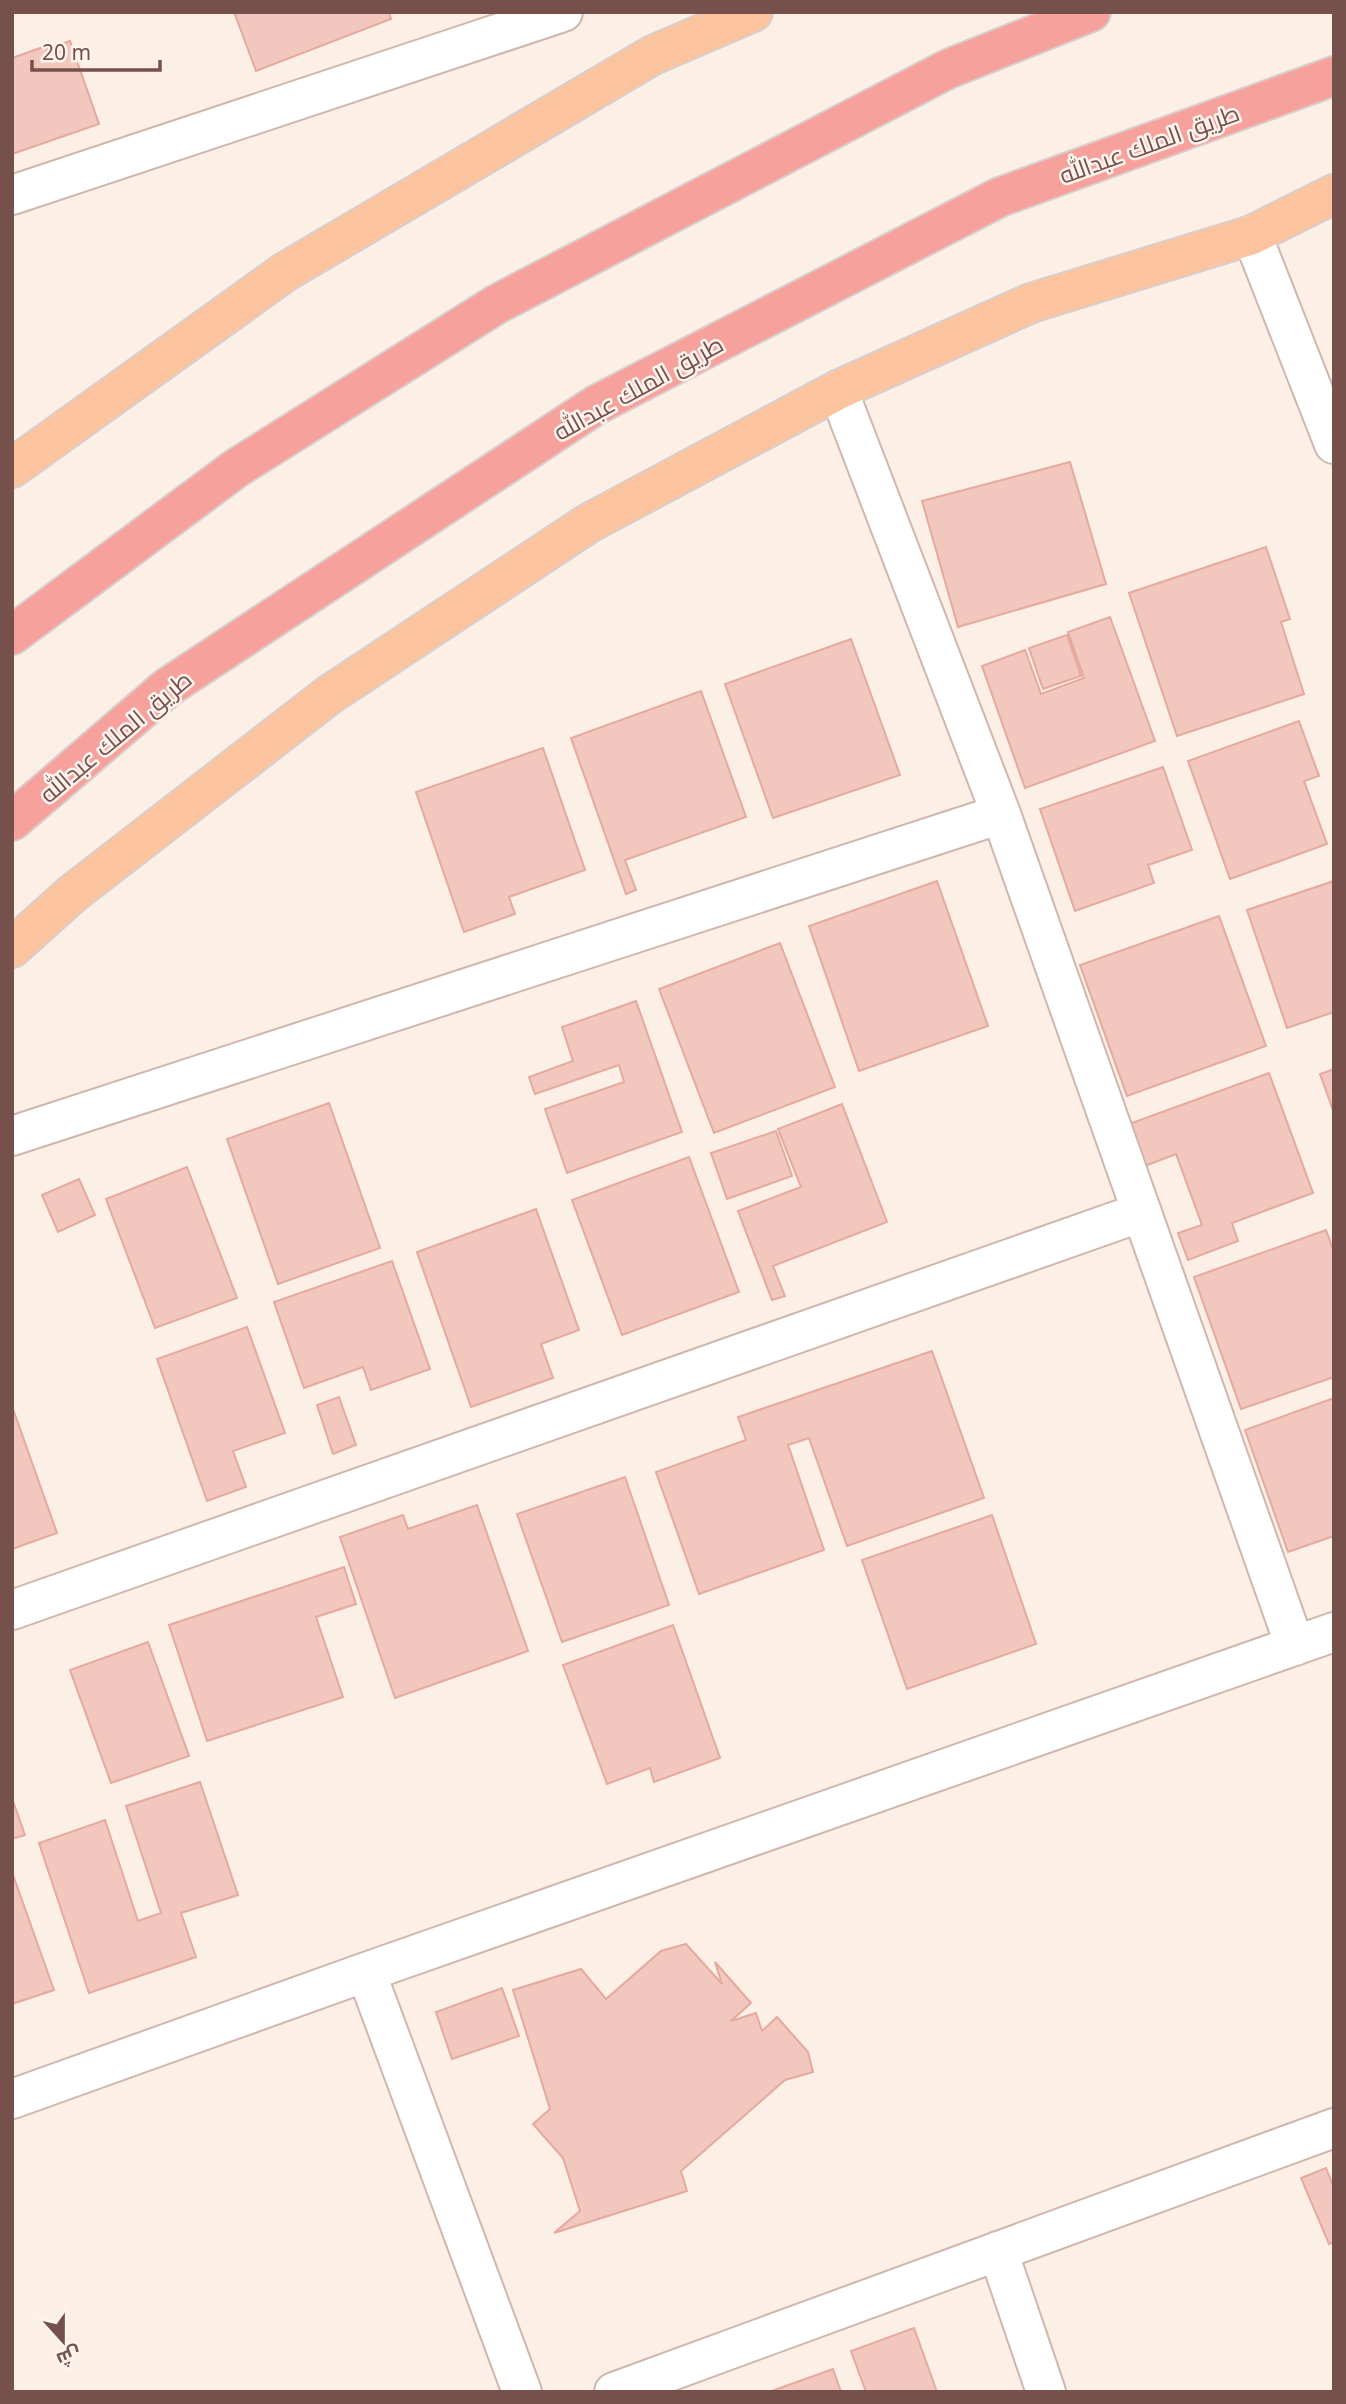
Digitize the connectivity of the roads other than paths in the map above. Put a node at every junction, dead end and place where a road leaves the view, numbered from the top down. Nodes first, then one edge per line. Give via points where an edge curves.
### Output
1 (563, 12) edge
2 (754, 12) edge
3 (1091, 12) edge
4 (1334, 76) edge
5 (1334, 194) edge
6 (12, 195) edge
7 (1252, 236) junction
8 (838, 390) junction
9 (1334, 444) edge
10 (12, 468) edge
11 (12, 635) edge
12 (1001, 814) junction
13 (12, 821) edge
14 (12, 948) edge
15 (12, 1136) edge
16 (1142, 1212) junction
17 (12, 1611) edge
18 (1334, 1632) edge
19 (1294, 1646) junction
20 (366, 1972) junction
21 (12, 2099) edge
22 (1334, 2128) edge
23 (998, 2250) junction
24 (522, 2392) edge
25 (614, 2392) edge
26 (1046, 2392) edge

1 - 6 street
2 - 10 main road via 653,55 285,272
3 - 11 highway via 948,69 496,304 235,470
4 - 13 highway, طريق الملك عبدالله via 1000,197 596,405 168,687
5 - 7 main road
7 - 8 main road via 1031,303
7 - 9 street
8 - 12 street
8 - 14 main road via 589,523 329,695 72,894
12 - 15 street
12 - 16 street
16 - 17 street
16 - 19 street
18 - 19 street
19 - 20 street
20 - 21 street
20 - 24 street
22 - 23 street
23 - 25 street
23 - 26 street

